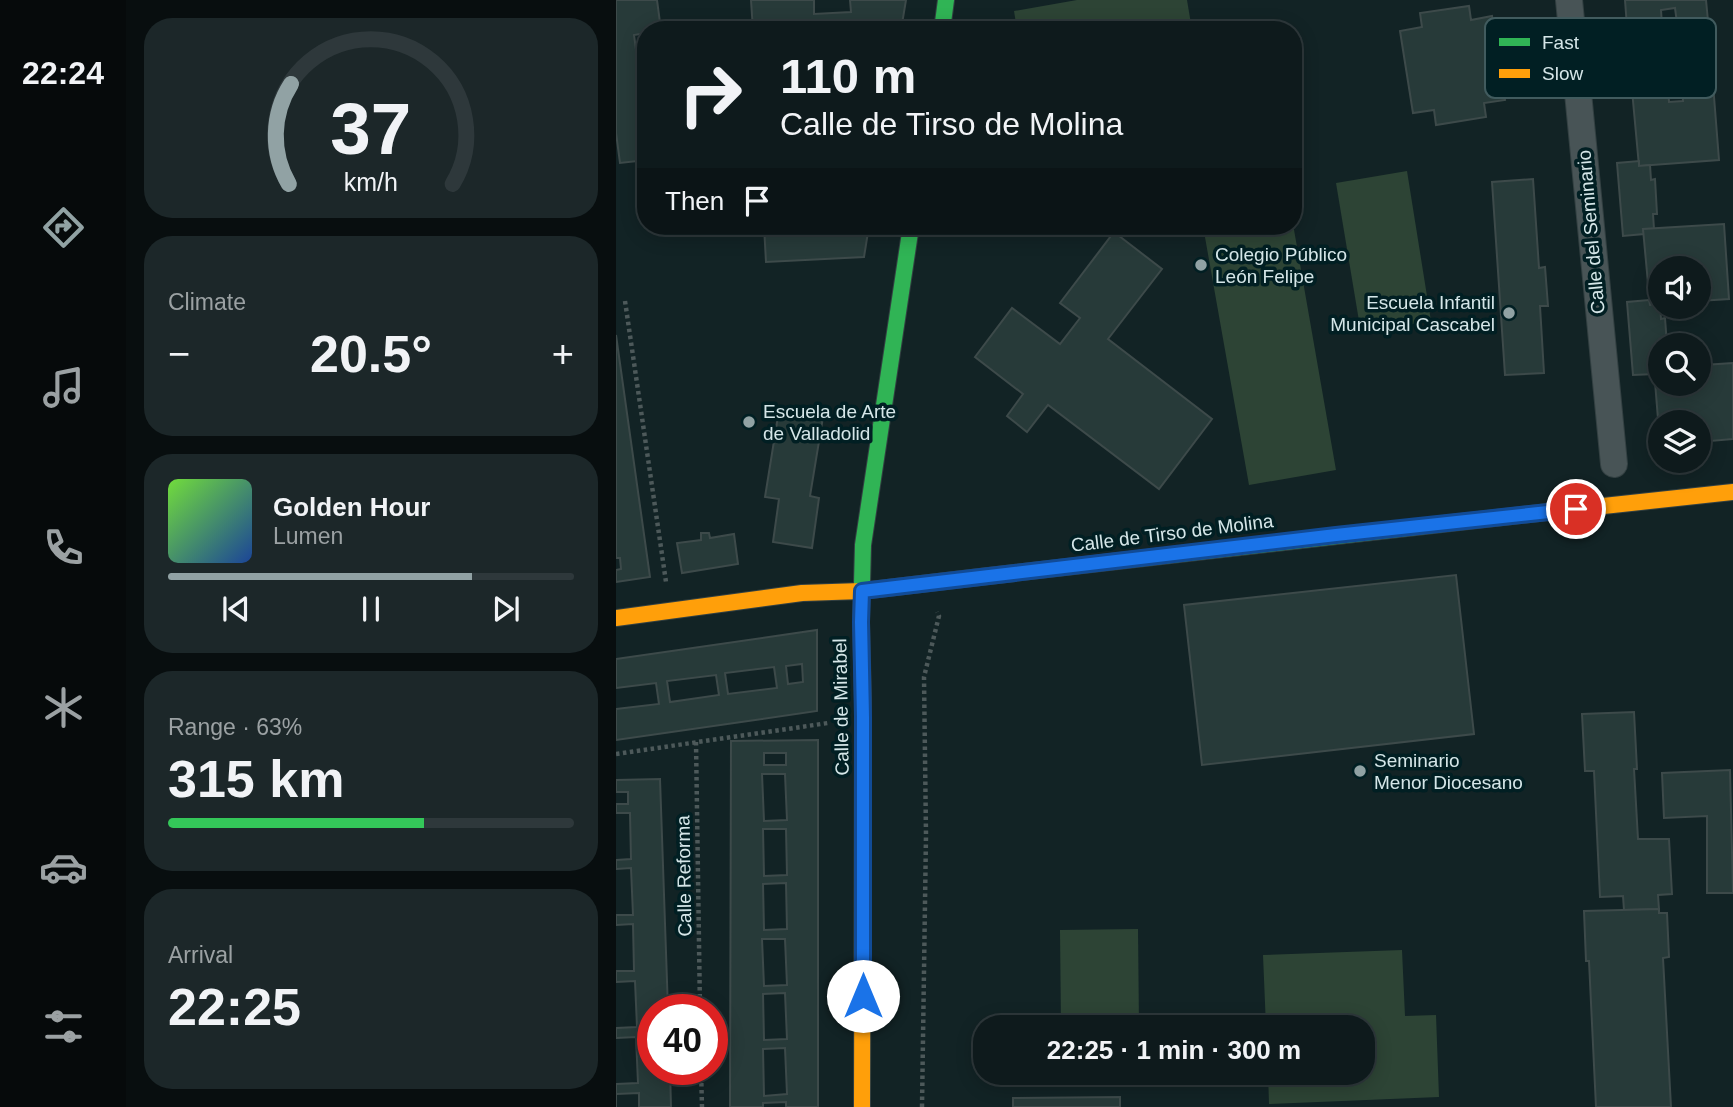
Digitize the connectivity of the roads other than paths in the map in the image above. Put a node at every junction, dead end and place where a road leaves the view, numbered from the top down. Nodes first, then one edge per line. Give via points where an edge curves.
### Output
1 (946, 0) edge
2 (1569, 0) edge
3 (1571, 18) edge
4 (943, 21) edge
5 (1579, 98) edge
6 (910, 235) edge
7 (1614, 464) dead end
8 (1733, 492) edge
9 (862, 591) junction
10 (616, 618) edge
11 (862, 1107) edge

1 - 4 street
2 - 3 street, Calle del Seminario
5 - 7 street, Calle del Seminario
6 - 9 street, Calle de Mirabel via 864,533
8 - 9 street, Calle de Tirso de Molina
9 - 10 street, Calle de Tirso de Molina via 802,593
9 - 11 street, Calle de Mirabel

